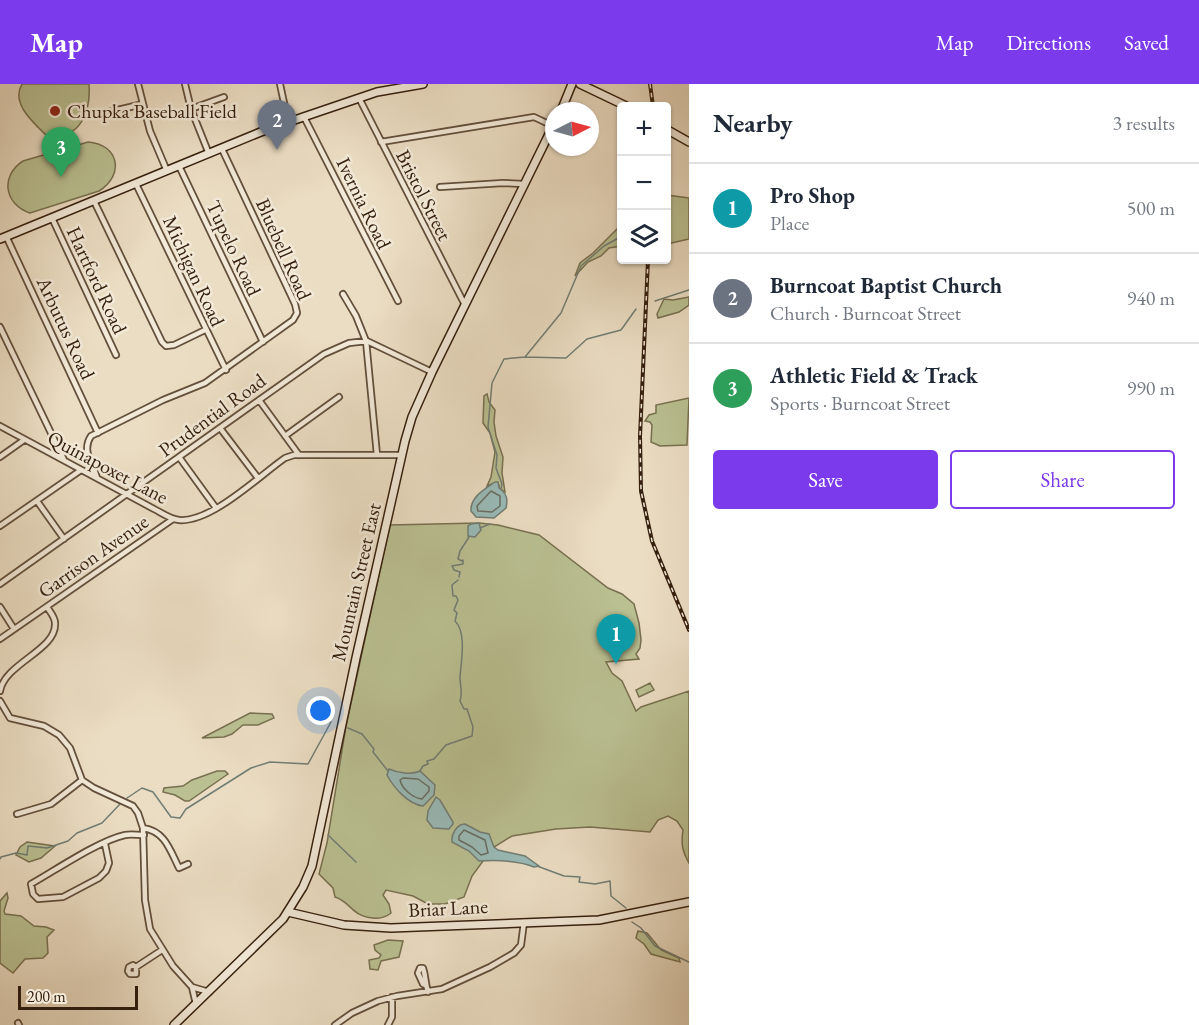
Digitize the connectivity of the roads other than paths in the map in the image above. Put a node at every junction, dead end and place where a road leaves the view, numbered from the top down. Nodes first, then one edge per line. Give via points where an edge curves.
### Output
1 (138, 84) edge
2 (185, 84) edge
3 (281, 84) edge
4 (423, 84) edge
5 (572, 84) edge
6 (580, 84) edge
7 (224, 97) dead end
8 (359, 98) junction
9 (565, 102) edge
10 (618, 102) edge
11 (143, 104) junction
12 (191, 109) junction
13 (109, 112) dead end
14 (304, 117) junction
15 (545, 121) edge
16 (288, 123) junction
17 (671, 132) edge
18 (381, 142) junction
19 (689, 142) edge
20 (545, 143) edge
21 (222, 148) junction
22 (209, 154) junction
23 (179, 166) junction
24 (167, 171) junction
25 (136, 184) junction
26 (524, 184) junction
27 (440, 187) dead end
28 (94, 201) junction
29 (52, 218) junction
30 (3, 238) edge
31 (344, 294) dead end
32 (398, 301) dead end
33 (465, 305) junction
34 (0, 327) edge
35 (205, 330) junction
36 (366, 341) junction
37 (262, 342) junction
38 (116, 355) dead end
39 (226, 370) junction
40 (432, 372) junction
41 (339, 397) dead end
42 (259, 400) junction
43 (0, 426) edge
44 (220, 428) junction
45 (98, 433) junction
46 (285, 436) junction
47 (24, 440) junction
48 (299, 455) junction
49 (378, 455) junction
50 (402, 455) junction
51 (0, 457) edge
52 (179, 457) junction
53 (64, 460) junction
54 (81, 470) junction
55 (98, 478) junction
56 (258, 478) junction
57 (127, 495) junction
58 (37, 501) junction
59 (216, 508) junction
60 (173, 519) junction
61 (0, 526) edge
62 (64, 538) junction
63 (0, 584) edge
64 (0, 607) edge
65 (47, 607) junction
66 (14, 629) junction
67 (0, 639) edge
68 (0, 691) edge
69 (0, 701) edge
70 (81, 777) junction
71 (17, 814) dead end
72 (143, 828) junction
73 (144, 835) junction
74 (105, 844) junction
75 (189, 864) dead end
76 (689, 902) edge
77 (288, 912) junction
78 (524, 922) junction
79 (162, 950) junction
80 (136, 967) dead end
81 (426, 985) dead end
82 (192, 987) junction
83 (209, 992) junction
84 (428, 992) junction
85 (392, 997) junction
86 (196, 1005) junction
87 (174, 1025) edge
88 (335, 1025) edge
89 (388, 1025) edge

1 - 11 street
2 - 12 street
3 - 16 street
4 - 8 main road
5 - 9 main road
6 - 10 main road
7 - 12 street
8 - 14 main road
8 - 18 street, Bristol Street
11 - 13 street
11 - 24 street
12 - 22 street
14 - 16 main road
14 - 32 street, Ivernia Road
15 - 18 street via 534,117
16 - 21 main road
17 - 19 main road
18 - 33 street, Bristol Street
20 - 26 main road, Mountain Street East
21 - 22 main road
21 - 37 street, Bluebell Road via 297,312 293,320
22 - 23 main road
23 - 24 main road
23 - 37 street, Tupelo Road
24 - 25 main road
25 - 28 main road
25 - 35 street, Michigan Road
26 - 27 street
26 - 33 main road, Mountain Street East
28 - 29 main road
28 - 35 street via 162,342 171,346
29 - 30 main road
29 - 38 street, Hartford Road
30 - 45 street, Arbutus Road
31 - 36 street
33 - 40 main road, Mountain Street East
34 - 53 street
35 - 39 street, Michigan Road
36 - 40 street
36 - 42 street, Prudential Road via 349,343 316,359
36 - 49 street
37 - 39 street, Bluebell Road
39 - 45 street, Bluebell Road
40 - 50 main road, Mountain Street East via 412,417
41 - 46 street
42 - 44 street, Prudential Road
42 - 46 street
43 - 47 street, Quinapoxet Lane
44 - 52 street, Prudential Road
44 - 56 street
45 - 55 street via 86,444
46 - 48 street
47 - 51 street
47 - 53 street, Quinapoxet Lane
48 - 49 street, Quinapoxet Lane
48 - 56 street, Quinapoxet Lane via 285,458
49 - 50 street, Quinapoxet Lane
50 - 77 main road, Mountain Street East via 318,846 308,877
52 - 57 street, Prudential Road
52 - 59 street
53 - 54 street, Quinapoxet Lane
54 - 55 street, Quinapoxet Lane
54 - 58 street
55 - 57 street, Quinapoxet Lane
56 - 59 street, Quinapoxet Lane
57 - 60 street, Quinapoxet Lane
57 - 62 street, Prudential Road
58 - 61 street
58 - 62 street
59 - 60 street, Quinapoxet Lane via 196,519
60 - 65 street, Garrison Avenue
62 - 63 street, Prudential Road
64 - 66 street
65 - 66 street, Garrison Avenue
65 - 68 street via 56,626 52,635 4,679
66 - 67 street, Garrison Avenue
69 - 70 street via 10,718 44,726 59,735 70,748
70 - 71 street via 51,804
70 - 72 street via 94,788 133,806
72 - 73 street
72 - 75 street via 160,833 179,868
73 - 74 street via 126,835
73 - 79 street via 147,919
74 - 74 street via 31,884 33,894 38,899 63,897 99,878 109,863
76 - 78 main road, Briar Lane via 612,918
77 - 78 main road, Briar Lane via 370,928
77 - 83 main road, Mountain Street East
78 - 84 street via 523,942 514,953 456,984
79 - 80 street
79 - 82 street
81 - 84 street
82 - 83 street
82 - 86 street
83 - 86 main road, Mountain Street East
84 - 85 street
85 - 88 street via 352,1013
85 - 89 street
86 - 87 main road, Mountain Street East

